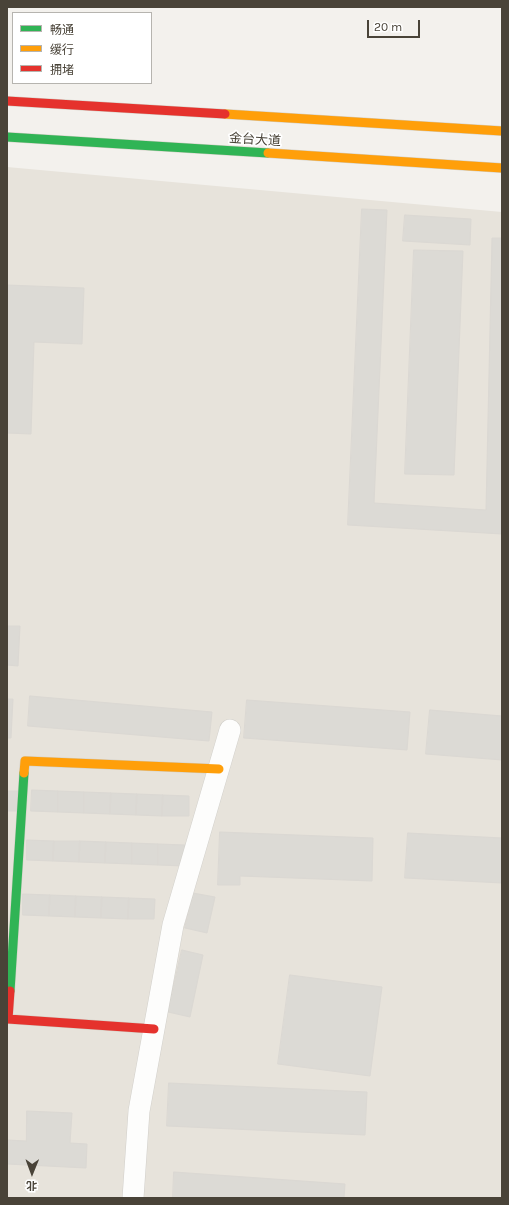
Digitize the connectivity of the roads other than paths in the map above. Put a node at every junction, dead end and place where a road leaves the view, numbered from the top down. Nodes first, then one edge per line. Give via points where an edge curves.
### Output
1 (7, 101) edge
2 (502, 131) edge
3 (7, 137) edge
4 (502, 168) edge
5 (230, 730) dead end
6 (219, 769) junction
7 (154, 1029) junction
8 (133, 1198) edge

1 - 2 main road, 金台大道
3 - 4 main road, 金台大道
5 - 6 street
6 - 7 street via 173,925
6 - 7 main road via 24,761 8,1019
7 - 8 street via 138,1111

